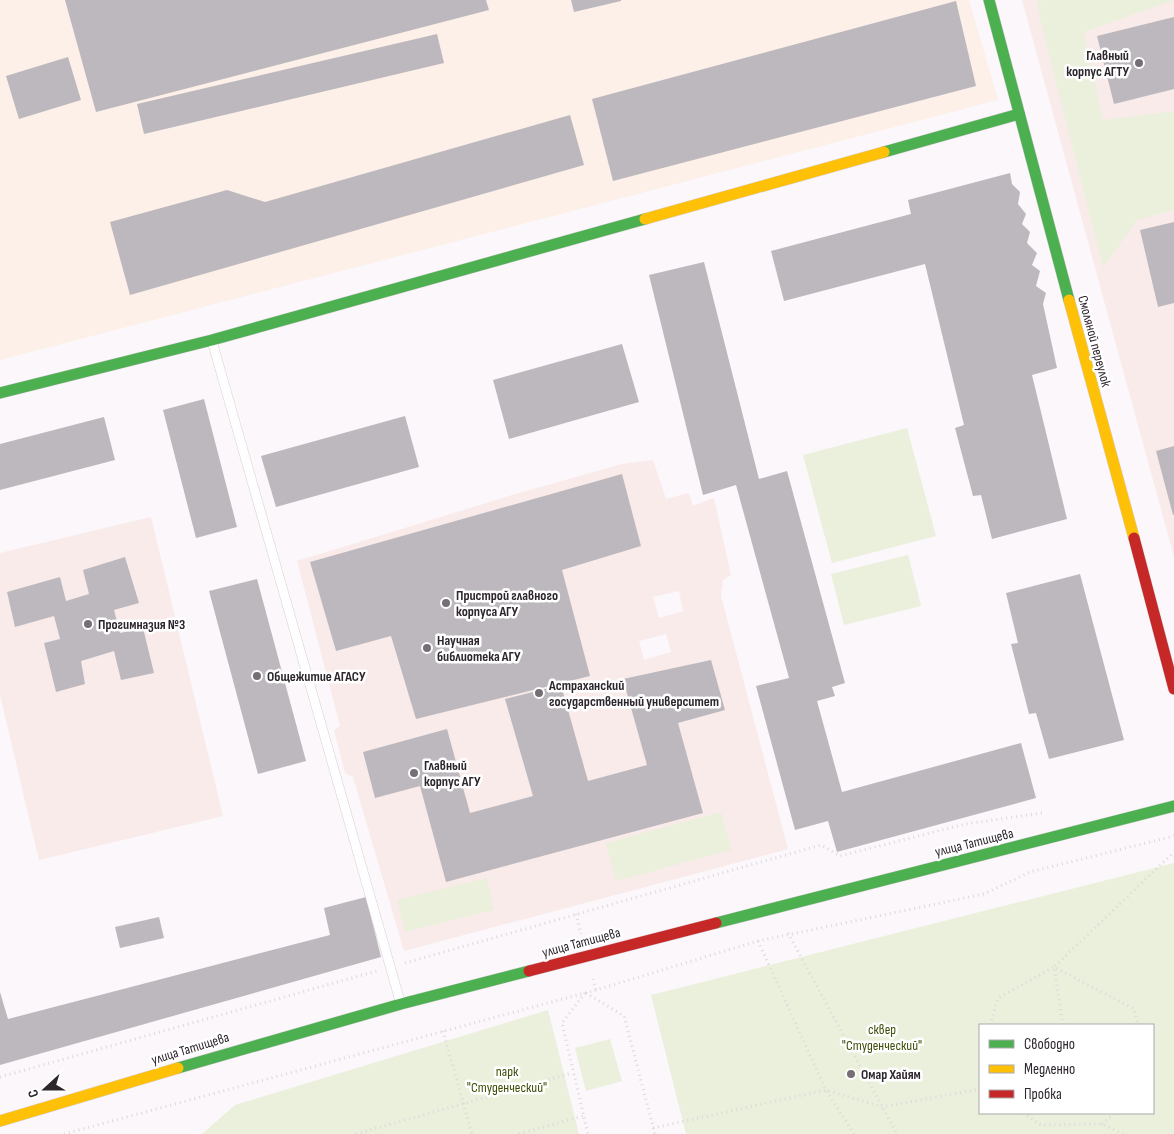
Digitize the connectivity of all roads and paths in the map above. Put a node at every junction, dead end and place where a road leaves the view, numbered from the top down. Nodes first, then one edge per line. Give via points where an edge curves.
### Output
1 (989, 0) edge
2 (1018, 114) junction
3 (212, 340) junction
4 (0, 393) edge
5 (1174, 689) edge
6 (1174, 806) edge
7 (1049, 812) dead end
8 (1174, 836) edge
9 (1174, 852) edge
10 (788, 933) junction
11 (758, 940) junction
12 (390, 967) junction
13 (1054, 967) junction
14 (585, 993) junction
15 (401, 1004) junction
16 (990, 1024) edge
17 (1063, 1024) edge
18 (1138, 1024) edge
19 (443, 1031) junction
20 (572, 1073) junction
21 (0, 1078) edge
22 (979, 1089) edge
23 (826, 1090) junction
24 (464, 1104) junction
25 (882, 1107) junction
26 (1024, 1114) edge
27 (1114, 1114) edge
28 (583, 1116) junction
29 (0, 1121) edge
30 (1102, 1124) junction
31 (380, 1127) junction
32 (653, 1128) junction
33 (64, 1134) edge
34 (356, 1134) edge
35 (382, 1134) edge
36 (472, 1134) edge
37 (519, 1134) edge
38 (588, 1134) edge
39 (655, 1134) edge
40 (854, 1134) edge
41 (897, 1134) edge
42 (1123, 1134) edge

1 - 2 street, Смоляной переулок
2 - 3 street
2 - 5 street, Смоляной переулок
3 - 4 street
3 - 12 lane
6 - 15 street, улица Татищева
7 - 12 path via 965,824 840,856 821,845 797,850
8 - 10 path via 1030,872 984,894
9 - 13 path
10 - 11 path
10 - 25 path
11 - 14 path
11 - 23 path
12 - 15 lane
12 - 21 path
13 - 16 path via 998,998
13 - 17 path
13 - 18 path via 1134,1009
14 - 19 path
14 - 20 path via 562,1023
14 - 32 path via 624,1016
15 - 29 street, улица Татищева
19 - 24 path
19 - 33 path
20 - 24 path
20 - 28 path
22 - 25 path
23 - 25 path
23 - 32 path
23 - 40 path
24 - 31 path
24 - 36 path
25 - 41 path
26 - 30 path via 1041,1125
27 - 30 path
28 - 37 path
28 - 38 path
30 - 42 path
31 - 34 path
31 - 35 path
32 - 39 path

